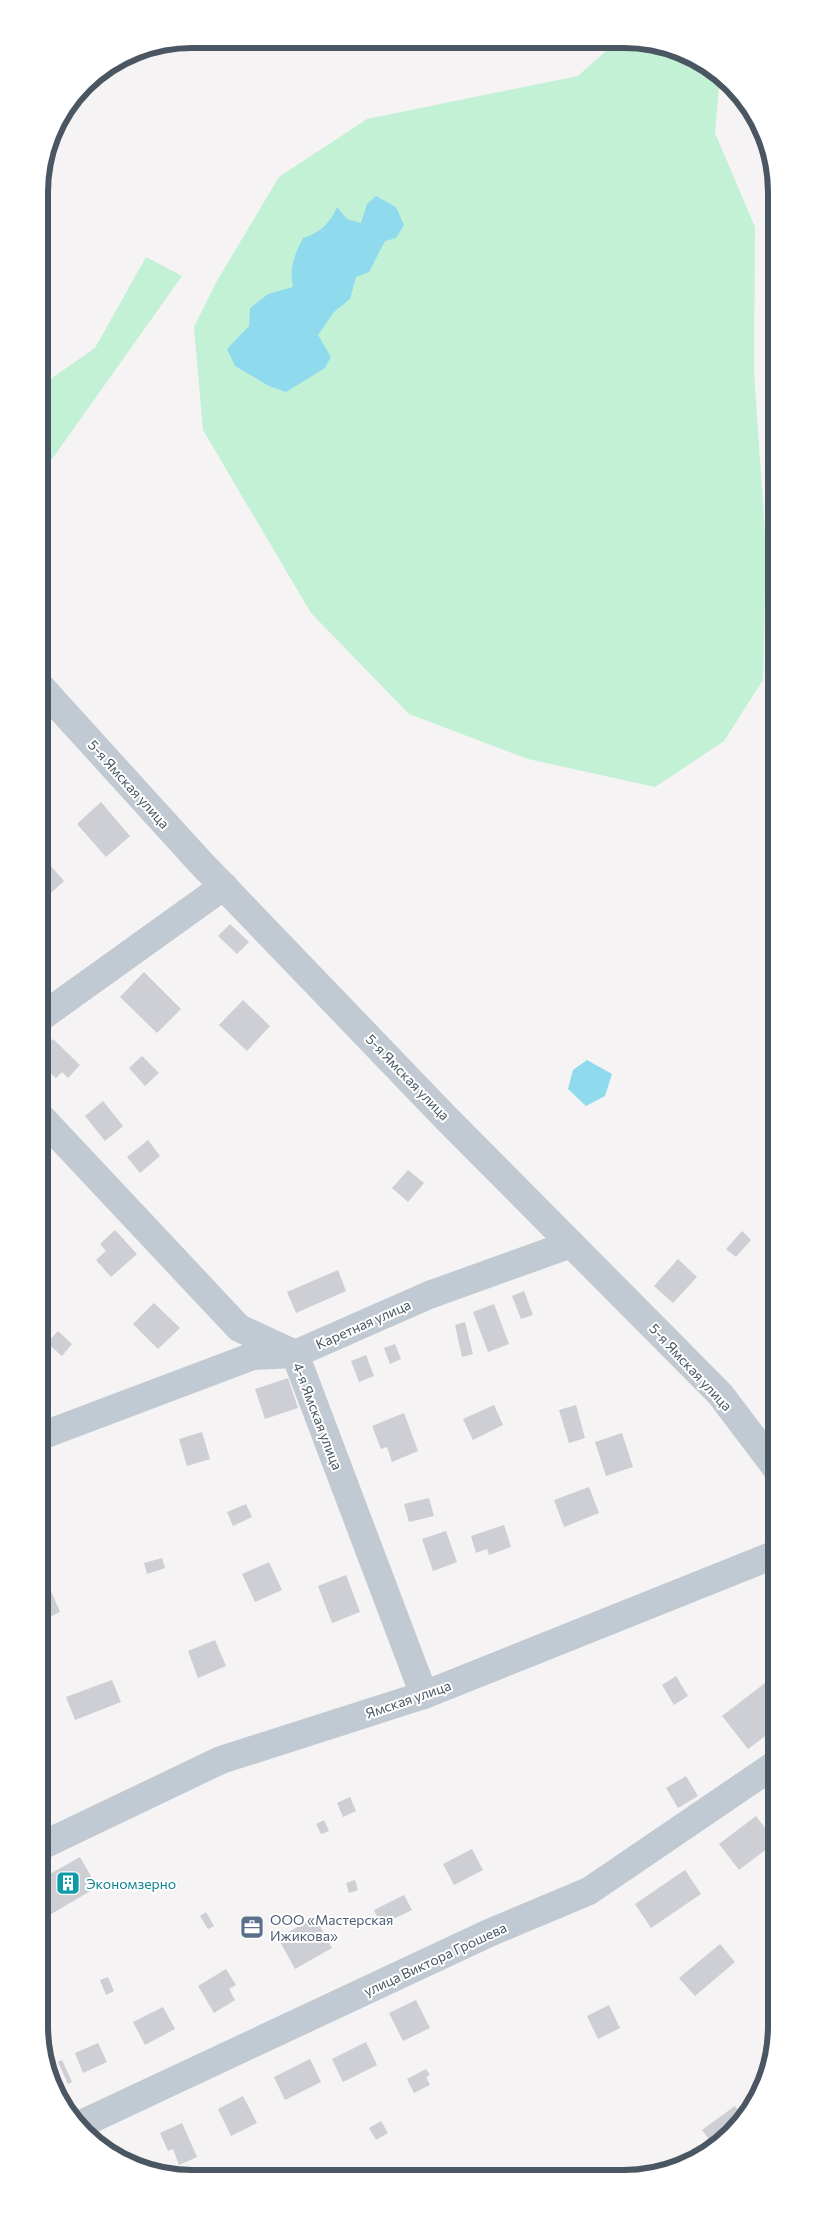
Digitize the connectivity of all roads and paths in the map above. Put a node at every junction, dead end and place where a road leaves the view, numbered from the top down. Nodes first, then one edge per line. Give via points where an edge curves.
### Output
1 (48, 695) edge
2 (224, 886) junction
3 (48, 1012) edge
4 (48, 1125) edge
5 (571, 1244) junction
6 (295, 1354) junction
7 (48, 1433) edge
8 (768, 1457) edge
9 (768, 1557) edge
10 (424, 1695) junction
11 (768, 1768) edge
12 (48, 1843) edge
13 (85, 2122) edge

1 - 2 street, 5-я Ямская улица
2 - 3 street
2 - 5 street, 5-я Ямская улица
4 - 6 street, 4-я Ямская улица via 239,1328
5 - 6 street, Каретная улица via 429,1295
5 - 8 street, 5-я Ямская улица via 720,1394
6 - 7 street, Каретная улица via 253,1356
6 - 10 street, 4-я Ямская улица
9 - 10 street, Ямская улица
10 - 12 street, Ямская улица via 221,1760
11 - 13 street, улица Виктора Грошева via 589,1891 489,1933

